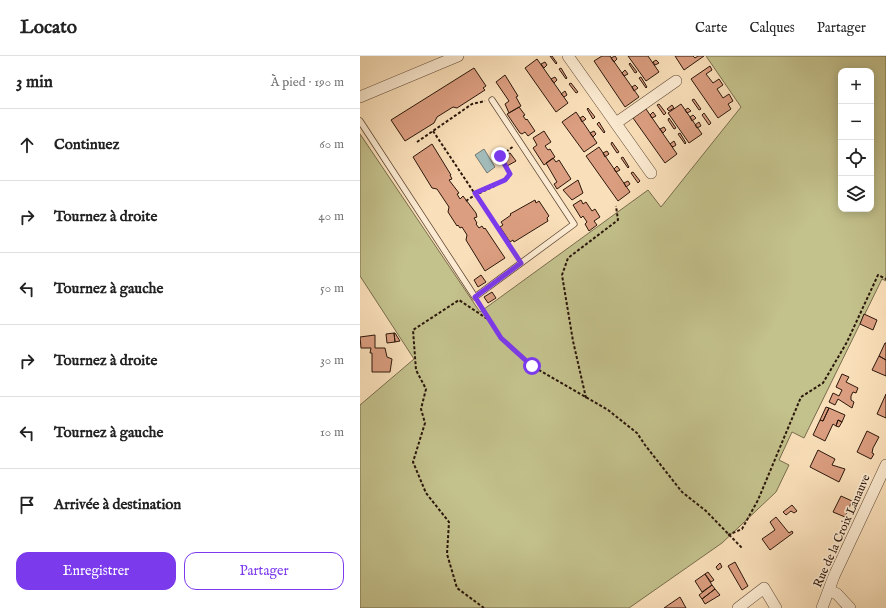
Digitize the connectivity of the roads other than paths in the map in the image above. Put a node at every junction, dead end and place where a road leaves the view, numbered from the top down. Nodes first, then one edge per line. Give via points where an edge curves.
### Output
1 (458, 56) edge
2 (568, 56) edge
3 (676, 81) dead end
4 (360, 97) edge
5 (492, 100) road end
6 (360, 121) edge
7 (616, 123) junction
8 (651, 173) dead end
9 (886, 465) edge
10 (829, 590) junction
11 (738, 608) edge
12 (776, 608) edge
13 (822, 608) edge
14 (850, 608) edge

1 - 4 street
2 - 7 street
3 - 7 street
5 - 6 lane via 574,224 475,297
7 - 8 street
9 - 10 street, Rue de la Croix Lanauve
10 - 13 street, Rue de la Croix Lanauve
10 - 14 street via 837,594
11 - 12 street via 764,588

